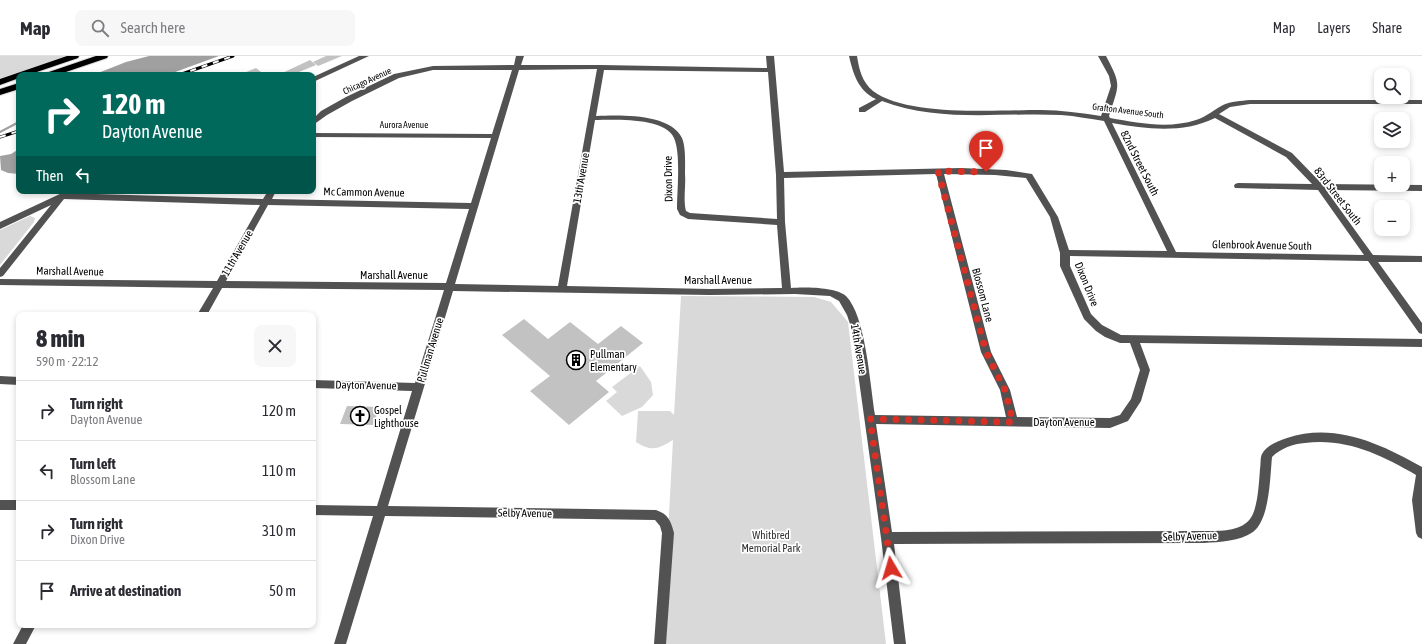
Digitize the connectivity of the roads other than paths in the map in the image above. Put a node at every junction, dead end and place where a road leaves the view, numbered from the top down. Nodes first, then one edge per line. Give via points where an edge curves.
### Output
1 (75, 56) edge
2 (104, 56) edge
3 (365, 56) edge
4 (520, 56) edge
5 (770, 56) edge
6 (853, 56) edge
7 (1102, 56) edge
8 (518, 67) junction
9 (601, 67) junction
10 (770, 70) junction
11 (28, 72) edge
12 (58, 72) edge
13 (16, 76) edge
14 (316, 79) edge
15 (0, 82) edge
16 (16, 87) edge
17 (0, 92) edge
18 (882, 98) junction
19 (1422, 102) edge
20 (862, 110) dead end
21 (1215, 115) junction
22 (592, 118) junction
23 (1106, 118) junction
24 (316, 121) edge
25 (316, 135) edge
26 (495, 136) junction
27 (938, 171) junction
28 (780, 176) junction
29 (1238, 186) dead end
30 (1320, 187) junction
31 (1422, 188) edge
32 (66, 194) edge
33 (270, 194) edge
34 (62, 196) junction
35 (266, 202) junction
36 (474, 206) junction
37 (781, 222) junction
38 (0, 226) edge
39 (1065, 253) junction
40 (1173, 255) junction
41 (1370, 258) junction
42 (1422, 259) edge
43 (0, 274) edge
44 (0, 282) edge
45 (219, 285) junction
46 (450, 287) junction
47 (562, 289) junction
48 (787, 291) junction
49 (204, 312) edge
50 (1422, 330) edge
51 (1134, 340) junction
52 (1422, 344) edge
53 (0, 380) edge
54 (16, 381) edge
55 (316, 384) edge
56 (419, 387) junction
57 (870, 419) junction
58 (1013, 422) junction
59 (1422, 472) edge
60 (0, 505) edge
61 (16, 505) edge
62 (316, 510) edge
63 (381, 511) junction
64 (1422, 533) edge
65 (887, 538) junction
66 (28, 628) edge
67 (19, 644) edge
68 (340, 644) edge
69 (660, 644) edge
70 (900, 644) edge

1 - 11 highway
2 - 12 highway
3 - 14 street
4 - 8 street, Pullman Avenue
5 - 10 street
6 - 18 street, Grafton Avenue South via 862,85
7 - 23 street via 1115,86
8 - 9 street, Chicago Avenue
8 - 24 street, Chicago Avenue via 433,68 397,76 349,99
8 - 26 street, Pullman Avenue
9 - 10 street, Chicago Avenue
9 - 22 street, 13th Avenue
10 - 28 street
13 - 15 highway
16 - 17 highway
18 - 20 street
18 - 23 street, Grafton Avenue South via 915,109 1062,113
19 - 21 street, Grafton Avenue South via 1250,102 1221,108
21 - 23 street, Grafton Avenue South via 1181,126 1152,125
21 - 30 street, 83rd Street South via 1289,155
22 - 37 street, Dixon Drive via 646,120 669,126 678,137 681,209 688,216
22 - 47 street, 13th Avenue
23 - 40 street, 82nd Street South
25 - 26 street, Aurora Avenue
26 - 36 street, Pullman Avenue
27 - 28 street, Dixon Drive
27 - 39 street, Dixon Drive via 1029,176 1054,217
27 - 58 street, Blossom Lane via 986,352 1005,390
28 - 37 street
29 - 30 street
30 - 31 street
30 - 41 street, 83rd Street South
32 - 34 street
33 - 35 street, 11th Avenue
34 - 35 street, Mc Cammon Avenue
34 - 38 street
34 - 43 street
35 - 36 street, Mc Cammon Avenue
35 - 45 street, 11th Avenue
36 - 46 street, Pullman Avenue
37 - 48 street
39 - 40 street, Glenbrook Avenue South
39 - 51 street, Dixon Drive via 1065,266 1087,316 1108,334 1120,339
40 - 41 street, Glenbrook Avenue South
41 - 42 street, Glenbrook Avenue South
41 - 50 street, 83rd Street South
44 - 45 street, Marshall Avenue
45 - 46 street, Marshall Avenue
45 - 49 street, 11th Avenue
46 - 47 street, Marshall Avenue
46 - 56 street, Pullman Avenue
47 - 48 street, Marshall Avenue
48 - 57 street, 14th Avenue via 835,294 847,304 856,330
51 - 52 street, Dixon Drive
51 - 58 street, Dayton Avenue via 1144,370 1136,401 1124,418 1110,423
53 - 54 street
55 - 56 street, Dayton Avenue
56 - 63 street, Pullman Avenue
57 - 58 street, Dayton Avenue
57 - 65 street, 14th Avenue
59 - 64 street via 1418,500
59 - 65 street, Selby Avenue via 1384,451 1349,439 1310,437 1285,442 1271,450 1267,456 1259,513 1254,524 1239,532 1220,536 1174,537
60 - 61 street
62 - 63 street, Selby Avenue
63 - 68 street, Pullman Avenue
63 - 69 street, Selby Avenue via 656,514 665,522 668,534
65 - 70 street, 14th Avenue
66 - 67 street

